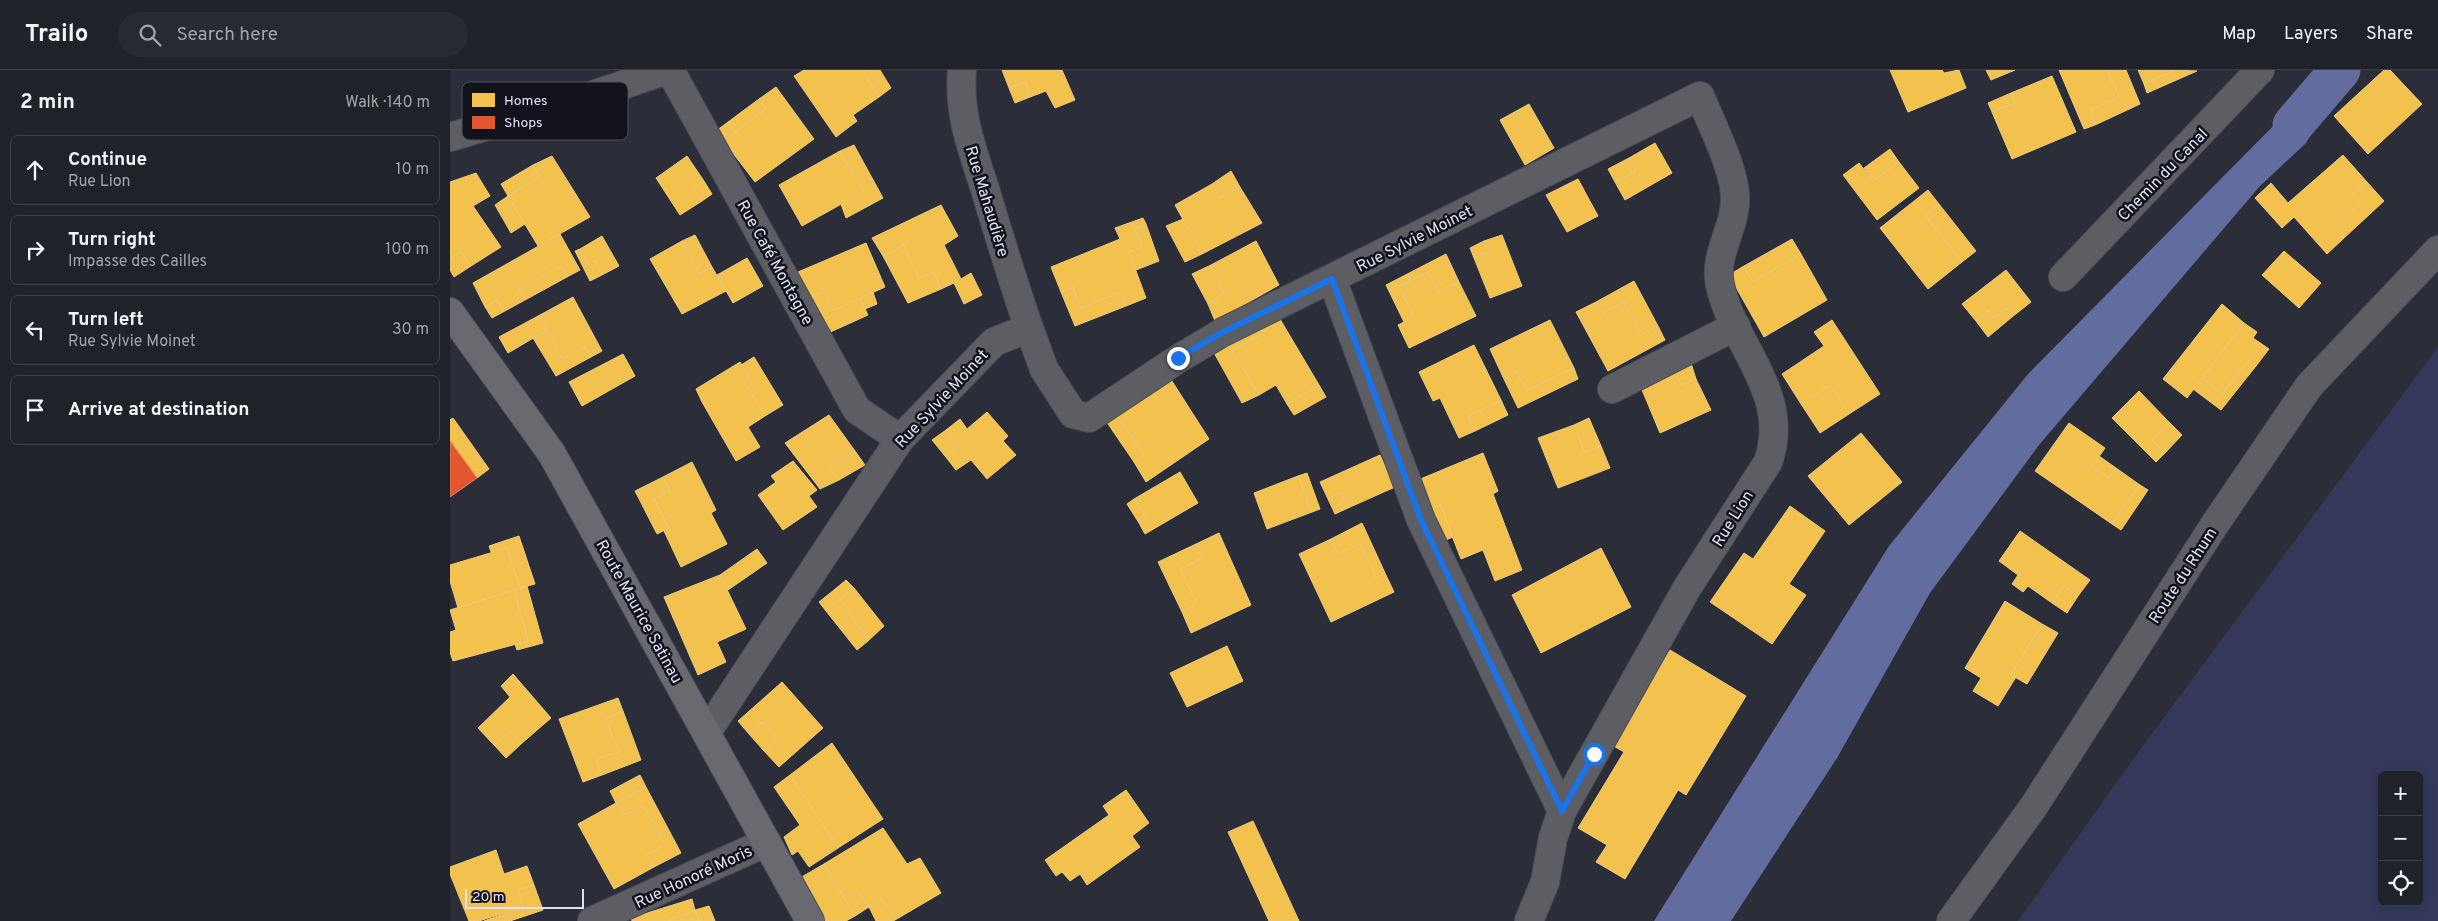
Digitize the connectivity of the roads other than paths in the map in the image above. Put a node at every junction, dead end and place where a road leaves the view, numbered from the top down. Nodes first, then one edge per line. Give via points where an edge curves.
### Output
1 (669, 70) edge
2 (962, 70) edge
3 (2260, 70) edge
4 (628, 84) edge
5 (1700, 96) joint
6 (462, 133) edge
7 (450, 137) edge
8 (2438, 250) edge
9 (2063, 277) dead end
10 (1332, 279) junction
11 (450, 312) edge
12 (1736, 326) junction
13 (1029, 328) junction
14 (1612, 389) dead end
15 (900, 439) junction
16 (707, 732) junction
17 (1562, 811) junction
18 (767, 842) junction
19 (592, 921) edge
20 (810, 921) edge
21 (1529, 921) edge
22 (1952, 921) edge

1 - 4 street
1 - 15 street, Rue Café Montagne via 857,410
2 - 13 street, Rue Mahaudière via 960,94 964,122
3 - 9 street, Chemin du Canal
5 - 10 street, Rue Sylvie Moinet
5 - 12 street, Rue Lion via 1730,171 1736,196 1733,219 1722,250 1719,283
6 - 7 street
8 - 22 street, Route du Rhum via 2309,386 2215,524 2034,806
10 - 13 street, Rue Sylvie Moinet via 1223,332 1089,418 1074,414 1068,407 1044,369
10 - 17 street via 1421,520
11 - 16 main road, Route Maurice Satinau via 552,454
12 - 14 street
12 - 17 street, Rue Lion via 1772,404 1774,444 1768,462 1688,588
13 - 15 street, Rue Sylvie Moinet via 994,342
15 - 16 street, Rue Sylvie Moinet
16 - 18 main road, Route Maurice Satinau
17 - 21 street, Rue Lion via 1545,882
18 - 19 street, Rue Honoré Moris
18 - 20 main road, Route Maurice Satinau

